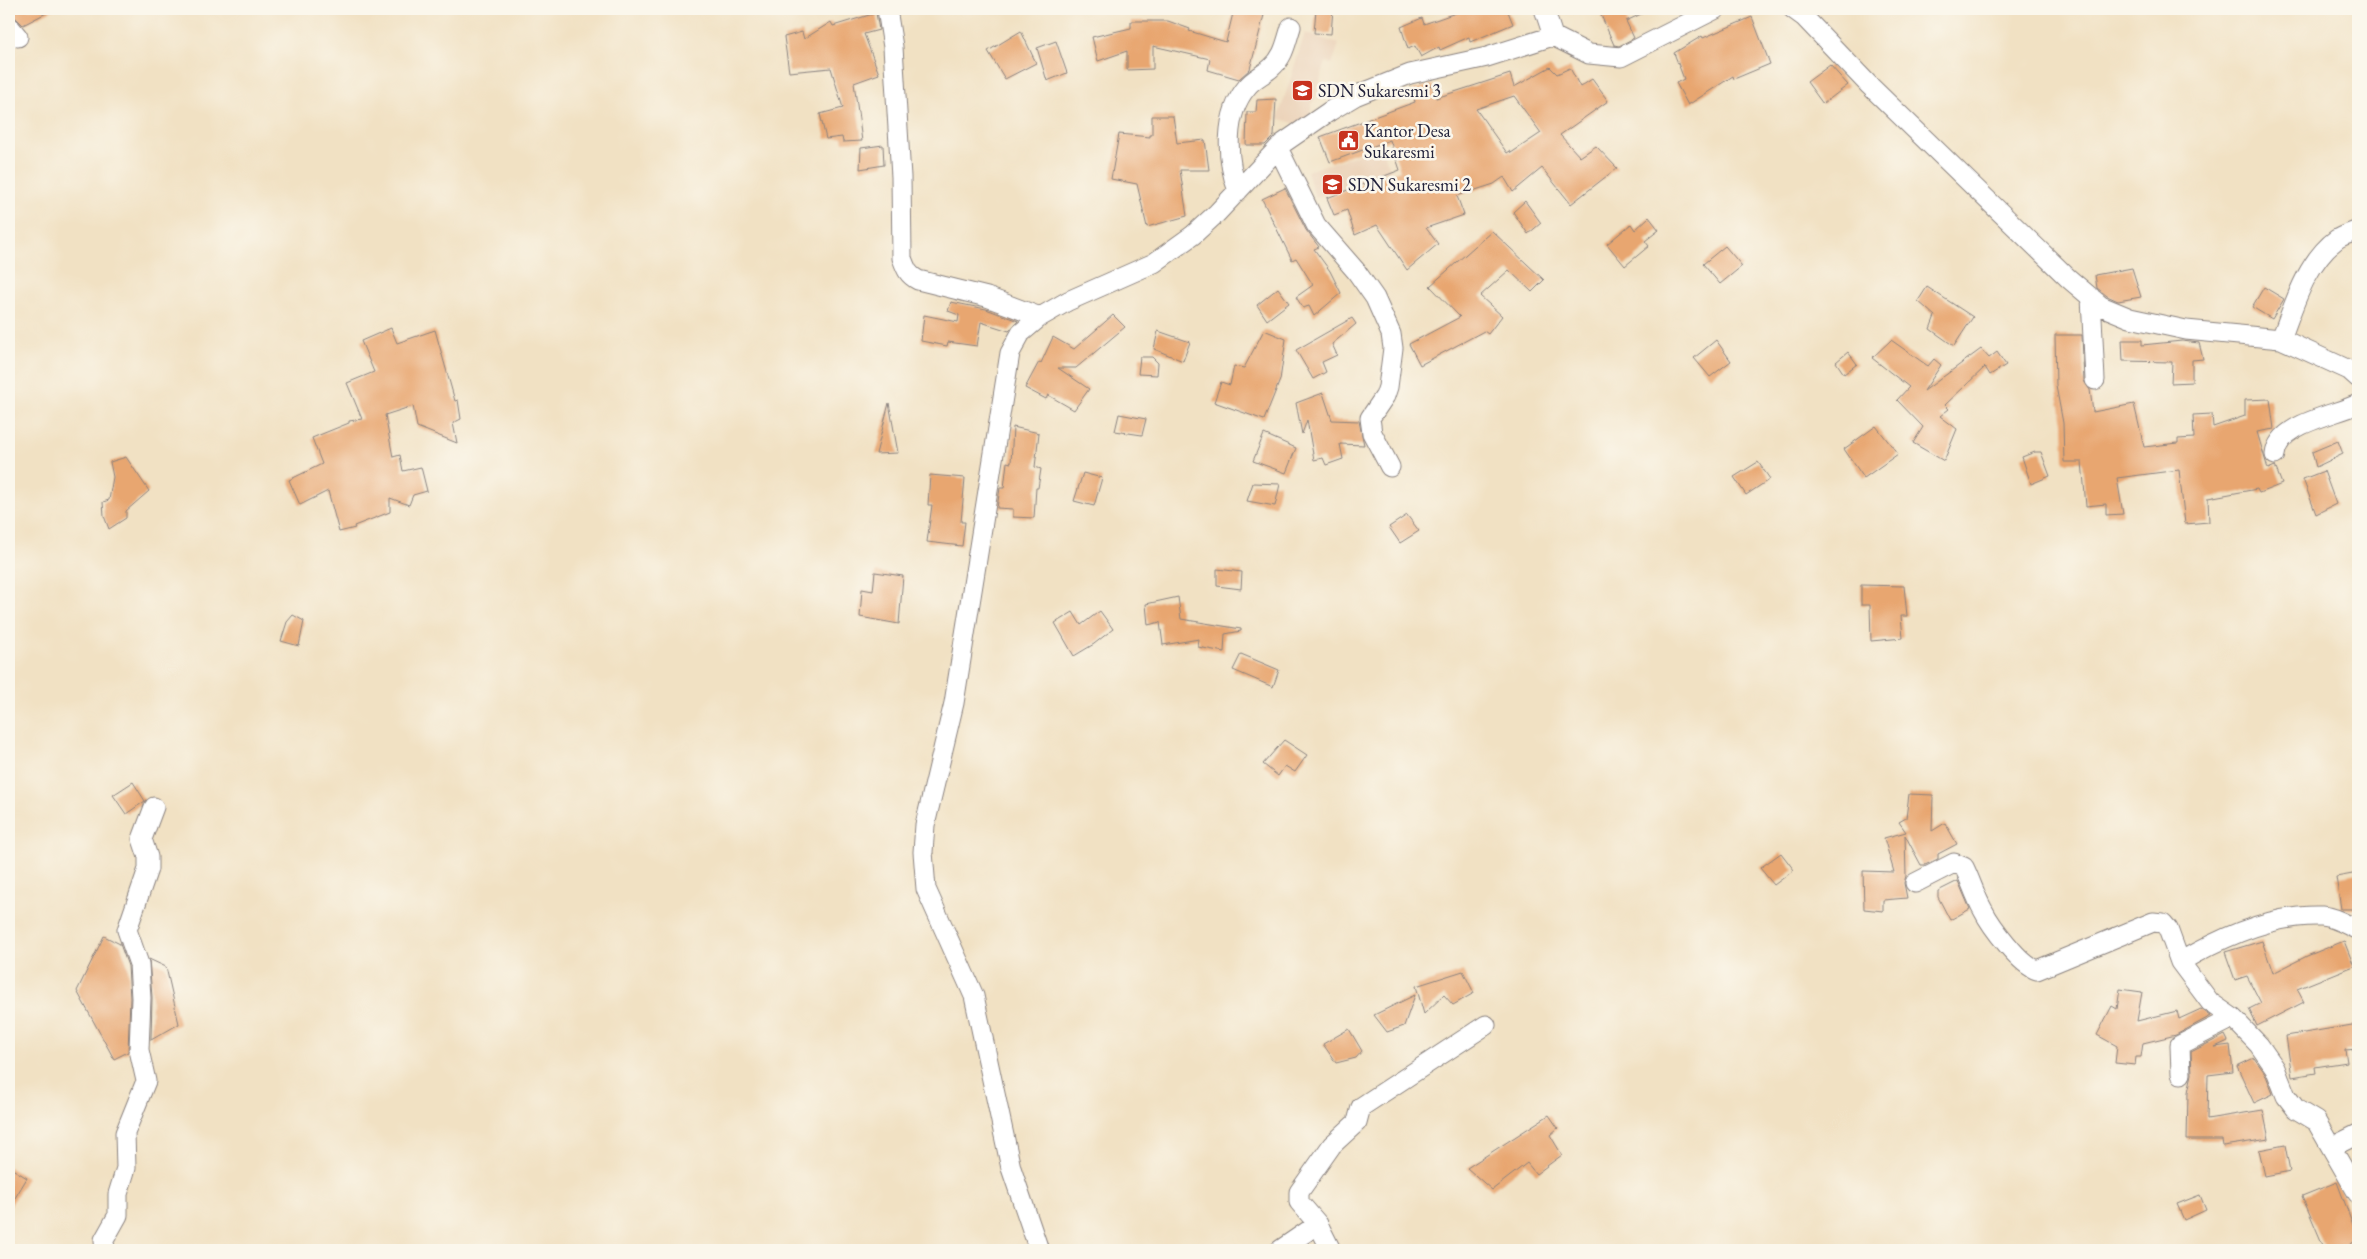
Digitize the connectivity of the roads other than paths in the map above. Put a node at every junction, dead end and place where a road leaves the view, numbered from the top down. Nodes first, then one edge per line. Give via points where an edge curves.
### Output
1 (887, 9) edge
2 (1544, 9) edge
3 (1716, 9) edge
4 (1793, 9) edge
5 (1290, 27) dead end
6 (1553, 36) junction
7 (1278, 148) junction
8 (1238, 190) junction
9 (2358, 230) edge
10 (2091, 297) junction
11 (1040, 317) junction
12 (2281, 340) junction
13 (2358, 378) edge
14 (2095, 380) dead end
15 (2358, 404) edge
16 (2275, 455) dead end
17 (1390, 467) dead end
18 (154, 807) dead end
19 (1915, 883) dead end
20 (2358, 930) edge
21 (2180, 962) junction
22 (2233, 1018) junction
23 (1486, 1025) dead end
24 (2181, 1074) dead end
25 (2358, 1134) edge
26 (2332, 1147) junction
27 (2358, 1194) edge
28 (1318, 1224) junction
29 (104, 1250) edge
30 (1039, 1250) edge
31 (1280, 1250) edge
32 (1331, 1250) edge

1 - 11 street via 893,47 902,258 906,269 918,280 987,296
2 - 6 street
3 - 6 street via 1621,57 1589,54
4 - 10 street via 2061,272
5 - 8 street via 1282,55 1247,87 1234,109 1230,155
6 - 7 street via 1487,57 1410,74 1355,96
7 - 8 street
7 - 17 street via 1316,225 1375,298 1391,334 1393,348 1388,387 1370,418 1372,433
8 - 11 street via 1193,235 1154,263
9 - 12 street via 2338,239 2319,258 2295,301
10 - 12 street via 2101,306 2130,318 2186,330
10 - 14 street
11 - 30 street via 1021,333 1010,353 954,703 925,825 922,852 926,888 974,996 1011,1168
12 - 13 street via 2349,370
15 - 16 street via 2285,434 2276,447
18 - 29 street via 142,839 148,869 127,930 139,964 140,1055 146,1082 125,1133 126,1168 118,1194 118,1215 104,1240
19 - 21 street via 1954,863 1964,866 1983,911 2005,942 2030,968 2043,970 2073,954 2153,922 2163,923 2168,929
20 - 21 street via 2322,916 2287,919 2229,935
21 - 22 street via 2210,1002
22 - 24 street via 2180,1045
22 - 26 street via 2260,1045 2275,1068 2286,1096 2296,1109 2316,1121
23 - 28 street via 1361,1107 1357,1122 1332,1145 1298,1192 1299,1202
25 - 26 street
26 - 27 street
28 - 31 street
28 - 32 street

